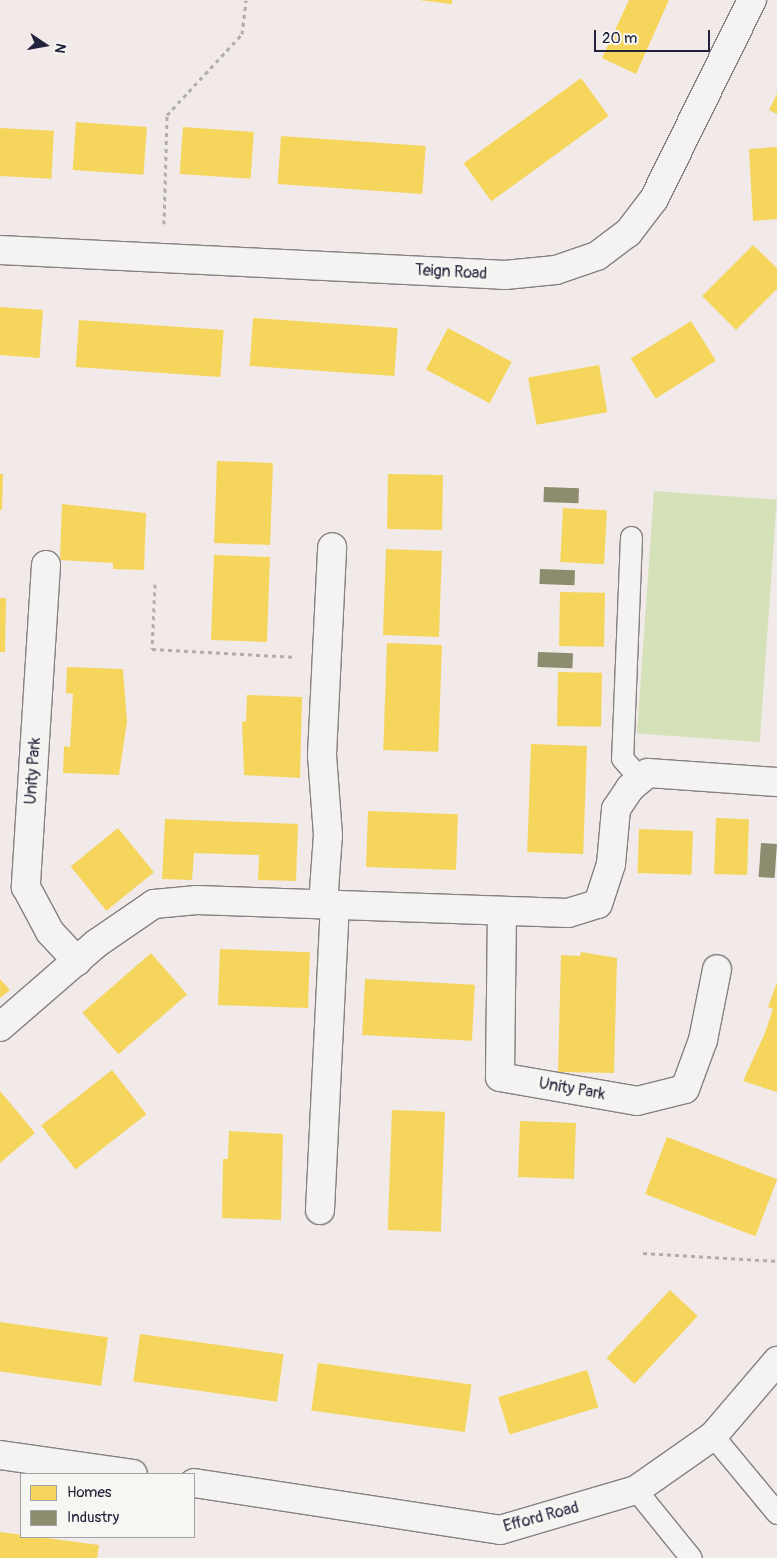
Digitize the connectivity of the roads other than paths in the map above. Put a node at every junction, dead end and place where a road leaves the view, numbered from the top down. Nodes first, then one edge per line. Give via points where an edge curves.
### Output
1 (752, 0) edge
2 (0, 250) edge
3 (631, 537) dead end
4 (332, 547) dead end
5 (46, 564) dead end
6 (641, 780) junction
7 (777, 782) edge
8 (329, 904) junction
9 (502, 911) junction
10 (77, 961) junction
11 (716, 969) dead end
12 (0, 1027) edge
13 (320, 1210) dead end
14 (777, 1361) edge
15 (713, 1436) junction
16 (0, 1455) edge
17 (126, 1473) edge
18 (195, 1483) edge
19 (636, 1490) junction
20 (777, 1513) edge
21 (690, 1558) edge

1 - 2 street, Teign Road via 654,199 628,233 597,256 556,270 505,275
3 - 6 lane via 622,758
4 - 8 street via 326,656
5 - 10 street, Unity Park via 26,887 50,932
6 - 7 street via 648,773 691,773
6 - 9 street via 616,809 611,864 598,904 568,914
8 - 9 street
8 - 10 street via 197,900 154,904
8 - 13 street
9 - 11 street, Unity Park via 500,1077 637,1101 685,1089 703,1040
10 - 12 street
14 - 15 street, Efford Road
15 - 19 street, Efford Road
15 - 20 lane
16 - 17 street
18 - 19 street, Efford Road via 500,1530
19 - 21 lane

